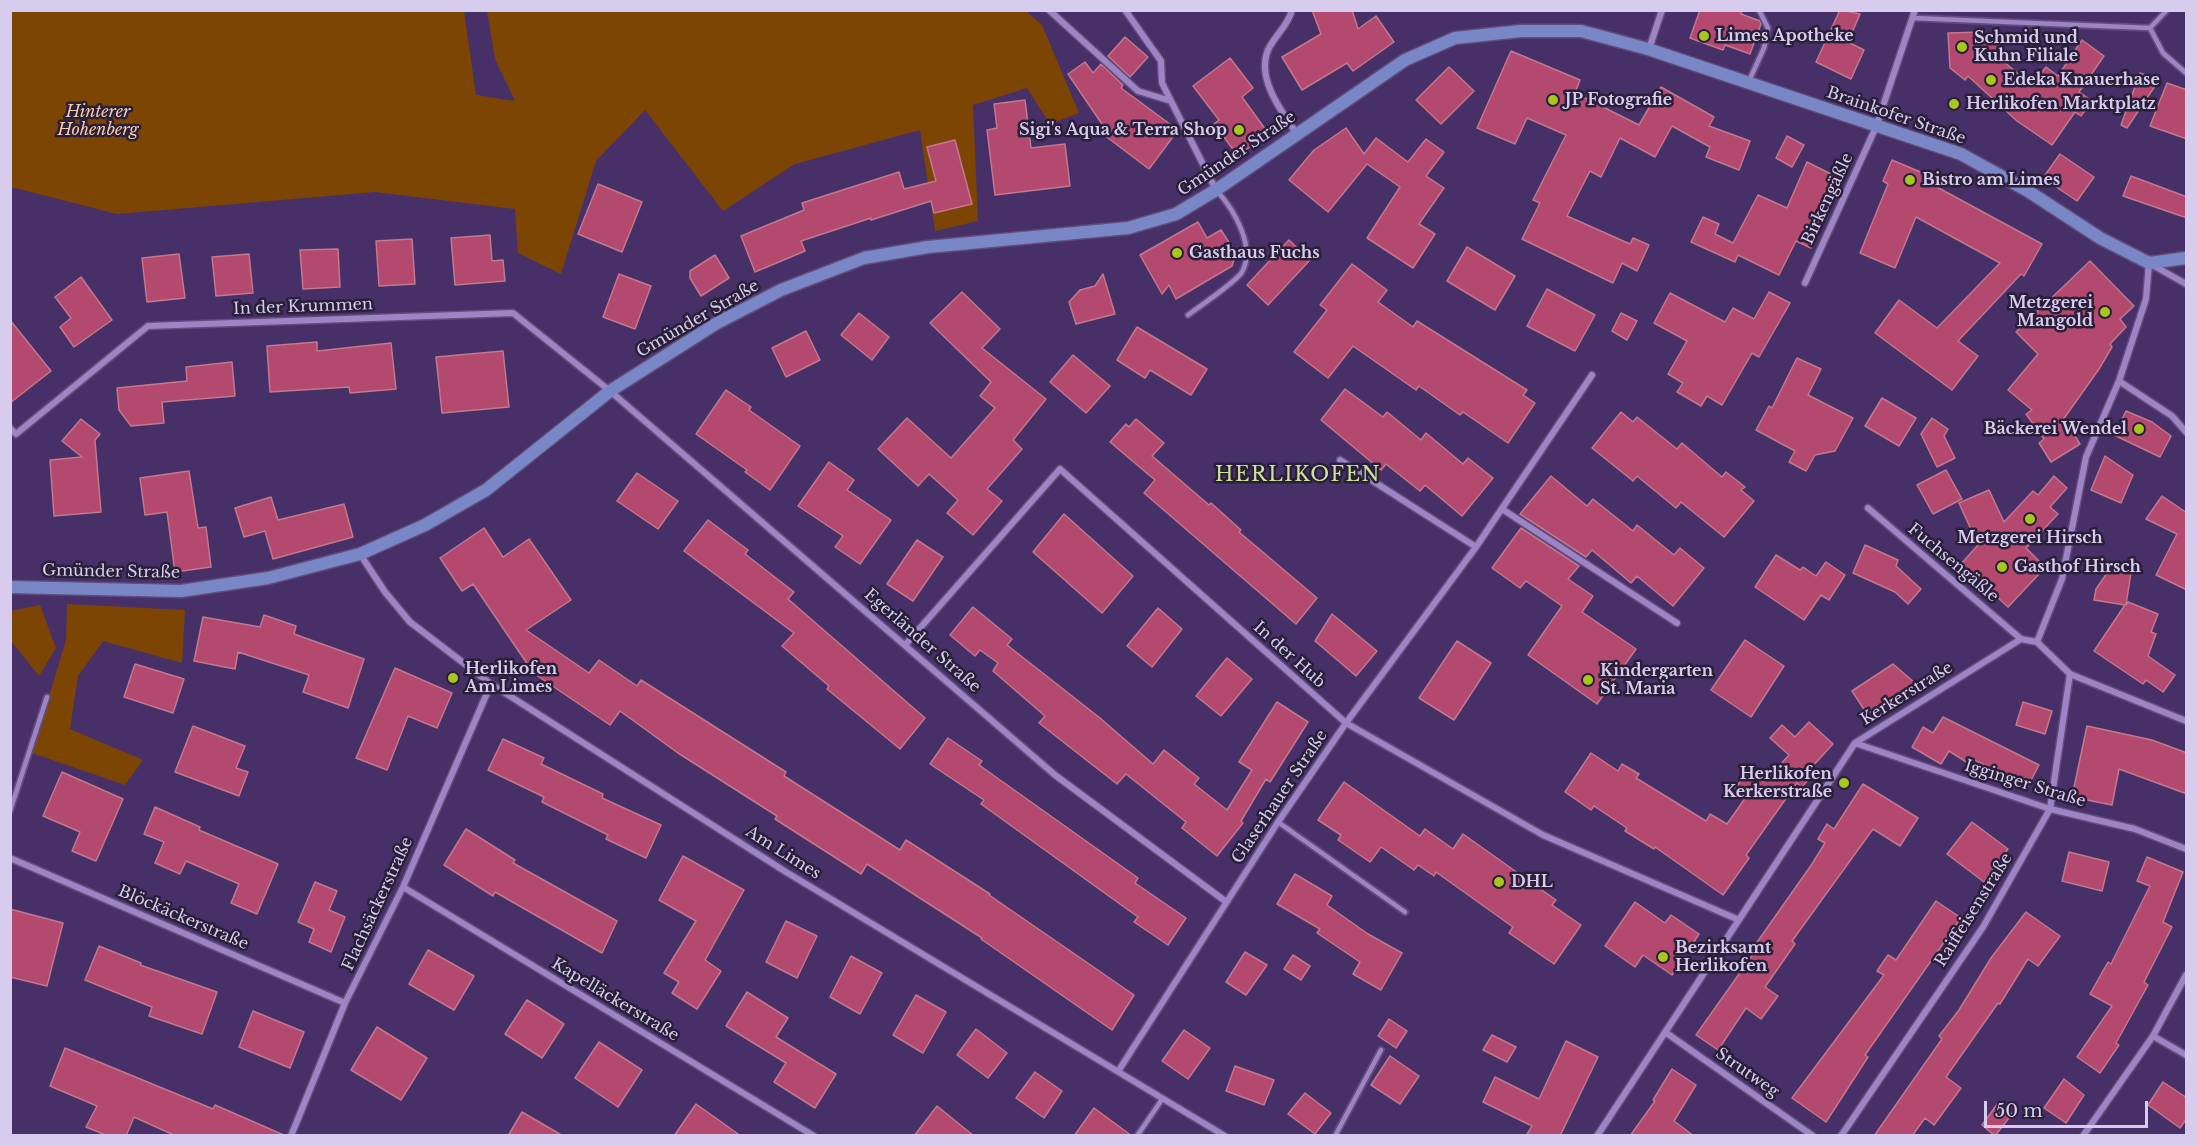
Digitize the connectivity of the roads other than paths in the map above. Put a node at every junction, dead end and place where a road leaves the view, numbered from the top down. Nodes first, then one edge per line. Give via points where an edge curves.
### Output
1 (1049, 10) edge
2 (1125, 10) edge
3 (1292, 10) edge
4 (1662, 10) edge
5 (1759, 10) edge
6 (1915, 10) edge
7 (2167, 10) edge
8 (1913, 18) junction
9 (2150, 28) junction
10 (1648, 49) junction
11 (2187, 73) edge
12 (1748, 83) junction
13 (1171, 101) junction
14 (1876, 127) junction
15 (1297, 135) junction
16 (1216, 190) junction
17 (2187, 258) edge
18 (2149, 263) junction
19 (1805, 283) dead end
20 (2187, 284) edge
21 (1188, 315) dead end
22 (1592, 375) dead end
23 (2119, 381) junction
24 (610, 391) junction
25 (10, 428) edge
26 (2187, 432) edge
27 (1340, 460) dead end
28 (1868, 508) dead end
29 (1502, 509) junction
30 (1476, 547) junction
31 (360, 554) junction
32 (10, 586) edge
33 (1677, 623) dead end
34 (2021, 639) junction
35 (2037, 642) junction
36 (906, 644) junction
37 (2070, 674) junction
38 (490, 684) junction
39 (47, 697) dead end
40 (2187, 721) edge
41 (1346, 723) junction
42 (1855, 743) junction
43 (2050, 809) junction
44 (10, 811) edge
45 (1278, 822) junction
46 (2187, 849) edge
47 (10, 858) edge
48 (403, 887) junction
49 (1226, 901) junction
50 (1405, 912) dead end
51 (1739, 920) junction
52 (2187, 975) edge
53 (345, 1003) junction
54 (1665, 1032) junction
55 (2153, 1036) junction
56 (1381, 1050) dead end
57 (2187, 1055) edge
58 (1119, 1070) junction
59 (1163, 1097) junction
60 (291, 1136) edge
61 (814, 1136) edge
62 (1137, 1136) edge
63 (1225, 1136) edge
64 (1335, 1136) edge
65 (1597, 1136) edge
66 (1813, 1136) edge
67 (1841, 1136) edge
68 (2083, 1136) edge

1 - 13 street via 1138,91
2 - 13 street via 1161,61 1162,83
3 - 15 street via 1288,24 1267,52 1266,74 1274,99
4 - 10 street
5 - 12 lane via 1768,28 1764,48
6 - 8 street, Birkengäßle
7 - 9 lane
8 - 9 lane
8 - 14 street, Birkengäßle
9 - 11 lane via 2163,53
10 - 12 main road, Brainkofer Straße
10 - 15 main road, Gmünder Straße via 1581,31 1521,31 1455,38 1405,60
12 - 14 main road, Brainkofer Straße
13 - 16 street
14 - 18 main road, Brainkofer Straße via 1961,154
14 - 19 street, Birkengäßle
15 - 16 main road, Gmünder Straße
16 - 21 lane via 1231,206 1241,227 1247,257 1242,273
16 - 24 main road, Gmünder Straße via 1176,214 1128,228 928,247 864,258 781,290 717,323
17 - 18 main road
18 - 20 street
18 - 23 street via 2146,299
22 - 29 street, Glaserhauer Straße
23 - 26 street via 2172,416
23 - 35 street via 2086,457 2062,579
24 - 25 street, In der Krummen via 513,313 147,326 15,434
24 - 31 main road, Gmünder Straße via 486,490 425,525
24 - 36 street, Egerländer Straße
27 - 30 street
28 - 34 street, Fuchsengäßle
29 - 30 street, Glaserhauer Straße
29 - 33 street
30 - 41 street, Glaserhauer Straße
31 - 32 main road, Gmünder Straße via 268,578 181,591
31 - 38 street, Am Limes via 410,622
34 - 35 street
34 - 42 street, Kerkerstraße
35 - 37 street
36 - 41 street, In der Hub via 1060,469
36 - 49 street, Egerländer Straße via 1055,775
37 - 40 street
37 - 43 street, Raiffeisenstraße
38 - 48 street, Flachsäckerstraße
38 - 58 street, Am Limes via 786,872
39 - 44 lane
41 - 45 street, Glaserhauer Straße
41 - 51 street, In der Hub via 1544,835
42 - 43 street, Igginger Straße
42 - 51 street, Kerkerstraße
43 - 46 street, Igginger Straße via 2135,828
43 - 67 street, Raiffeisenstraße via 1983,927
45 - 49 street, Glaserhauer Straße
45 - 50 lane
47 - 53 street, Blöckäckerstraße
48 - 53 street, Flachsäckerstraße
48 - 61 street, Kapelläckerstraße
49 - 58 street, Glaserhauer Straße
51 - 54 street, Kerkerstraße
52 - 55 street
53 - 60 street, Flachsäckerstraße
54 - 65 street, Kerkerstraße
54 - 66 street, Strutweg
55 - 57 street
55 - 68 street
56 - 64 lane
58 - 59 street, Am Limes
59 - 62 lane
59 - 63 street, Am Limes

